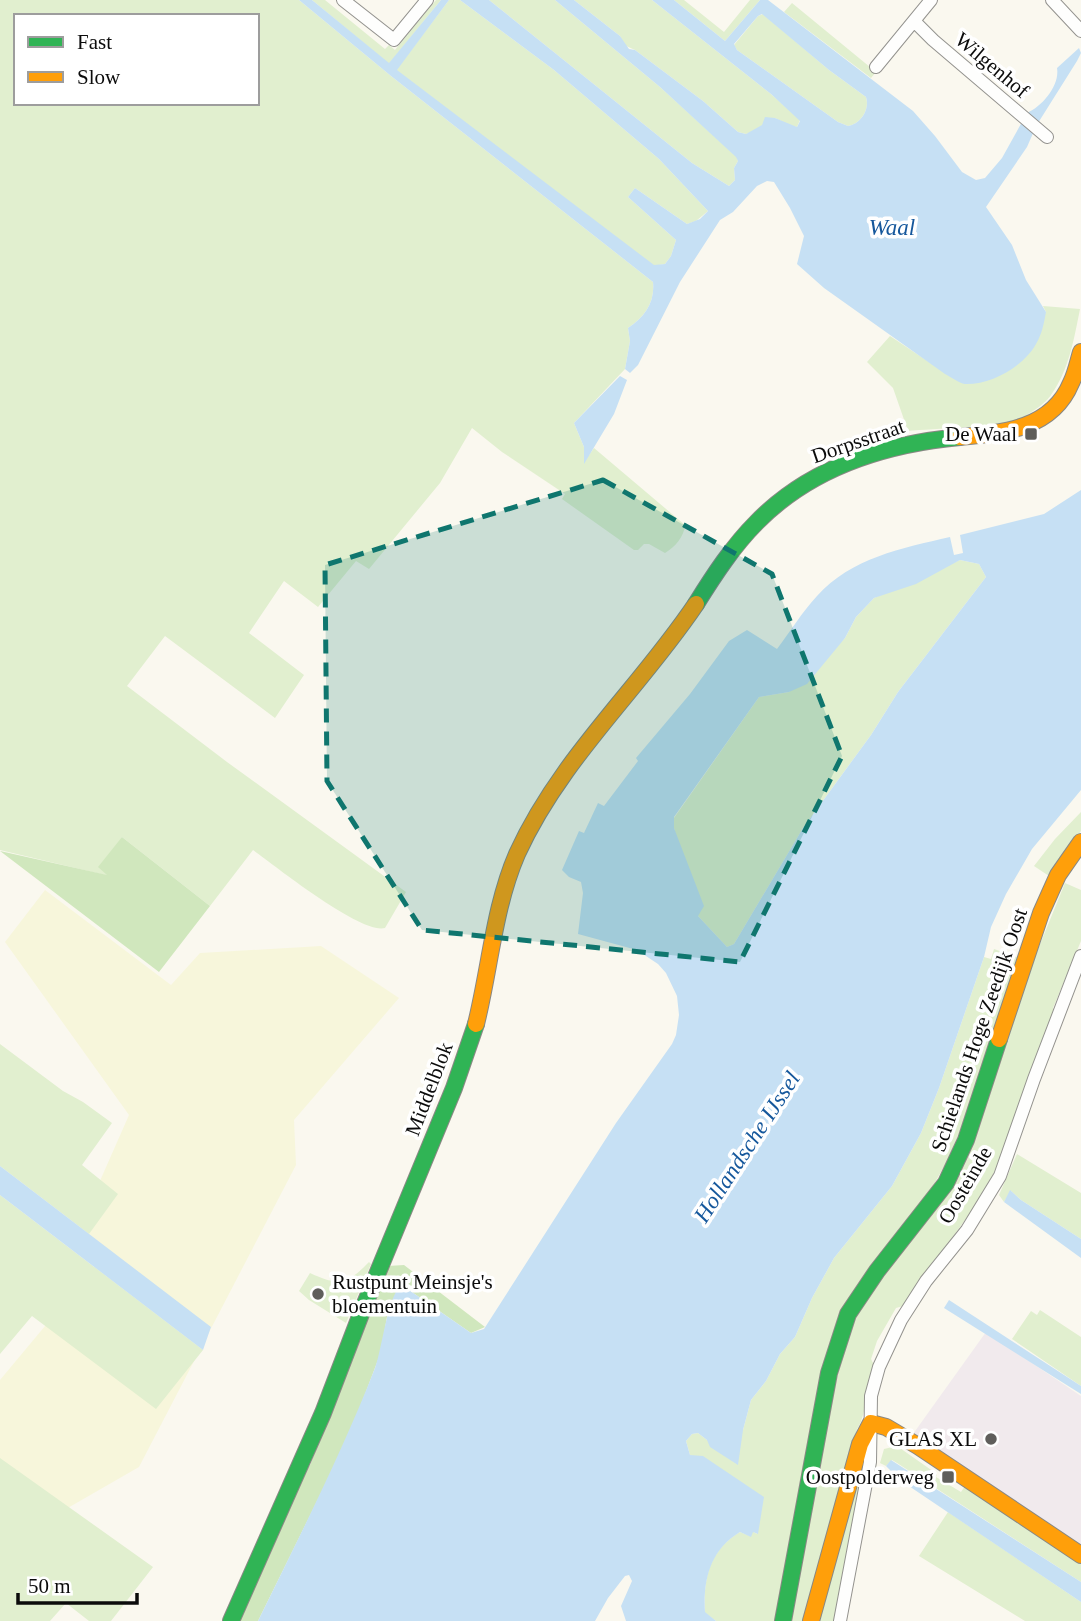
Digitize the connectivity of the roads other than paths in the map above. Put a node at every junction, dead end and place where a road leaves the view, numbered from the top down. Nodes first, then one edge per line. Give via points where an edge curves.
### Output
1 (343, 0) edge
2 (427, 0) edge
3 (931, 0) edge
4 (1052, 0) edge
5 (914, 21) junction
6 (1081, 31) edge
7 (876, 67) dead end
8 (1047, 137) dead end
9 (1080, 363) edge
10 (699, 597) joint
11 (1081, 842) edge
12 (1081, 956) edge
13 (871, 1423) junction
14 (1081, 1555) edge
15 (231, 1621) edge
16 (783, 1621) edge
17 (811, 1621) edge
18 (840, 1621) edge

1 - 2 street via 394,40
3 - 5 street
4 - 6 street
5 - 7 street
5 - 8 street, Wilgenhof
9 - 10 street, Dorpsstraat via 1046,418 1025,429 907,444 841,465 789,492 753,526
10 - 15 street, Middelblok via 663,652 565,772 516,858 466,1055 319,1423 250,1569
11 - 16 street, Schielands Hoge Zeedijk Oost via 1058,875 1041,913 966,1140 946,1184 848,1314 829,1373
12 - 13 street, Oosteinde via 1000,1175 887,1346 871,1396
13 - 14 street via 918,1446
13 - 17 street, Oosteinde via 860,1444
13 - 18 street, Oosteinde via 870,1462

